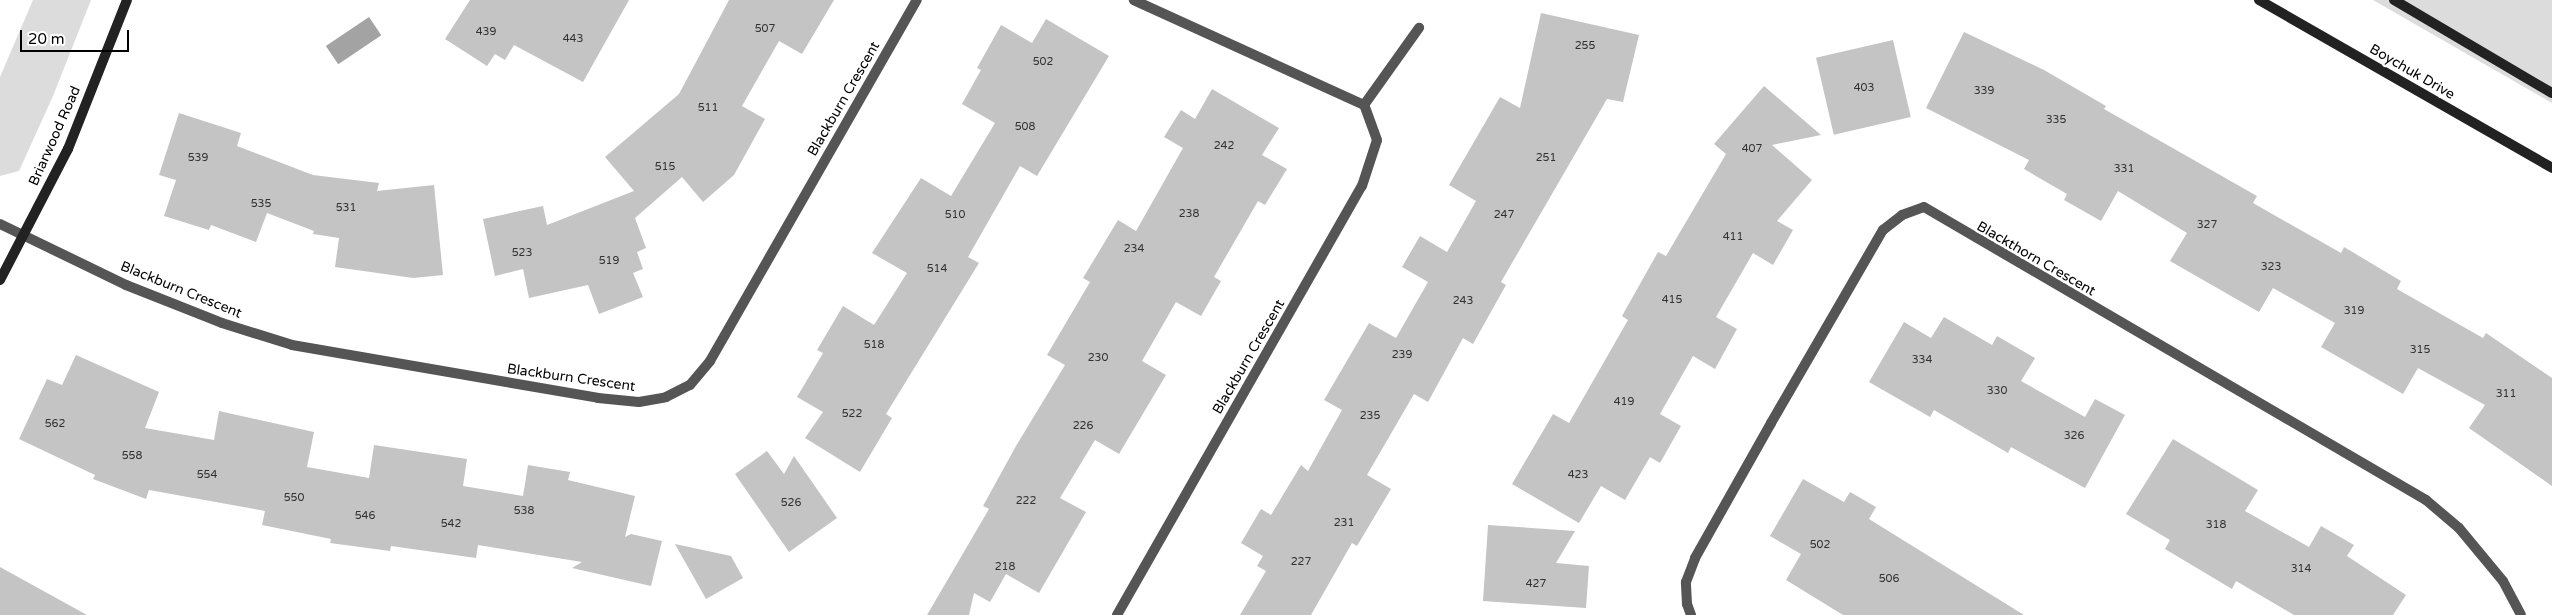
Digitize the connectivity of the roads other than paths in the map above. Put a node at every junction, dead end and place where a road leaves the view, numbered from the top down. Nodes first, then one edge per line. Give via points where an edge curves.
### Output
1 (127, 0) edge
2 (917, 0) edge
3 (1134, 0) edge
4 (2259, 0) edge
5 (2394, 0) edge
6 (1418, 28) dead end
7 (2552, 93) edge
8 (1364, 105) junction
9 (2552, 168) edge
10 (0, 224) edge
11 (22, 236) junction
12 (0, 280) edge
13 (1117, 615) edge
14 (1691, 615) edge
15 (2521, 615) edge

1 - 11 main road, Briarwood Road via 68,149
2 - 11 street, Blackburn Crescent via 710,361 690,385 666,397 639,402 598,398 292,345 222,323 126,285
3 - 8 street
4 - 9 main road, Boychuk Drive
5 - 7 main road
6 - 8 street
8 - 13 street, Blackburn Crescent via 1377,140 1362,186
10 - 11 street, Blackburn Crescent
11 - 12 main road, Briarwood Road
14 - 15 street, Blackthorn Crescent via 1686,582 1695,558 1771,423 1883,230 1902,215 1924,207 2426,500 2471,543 2503,581

